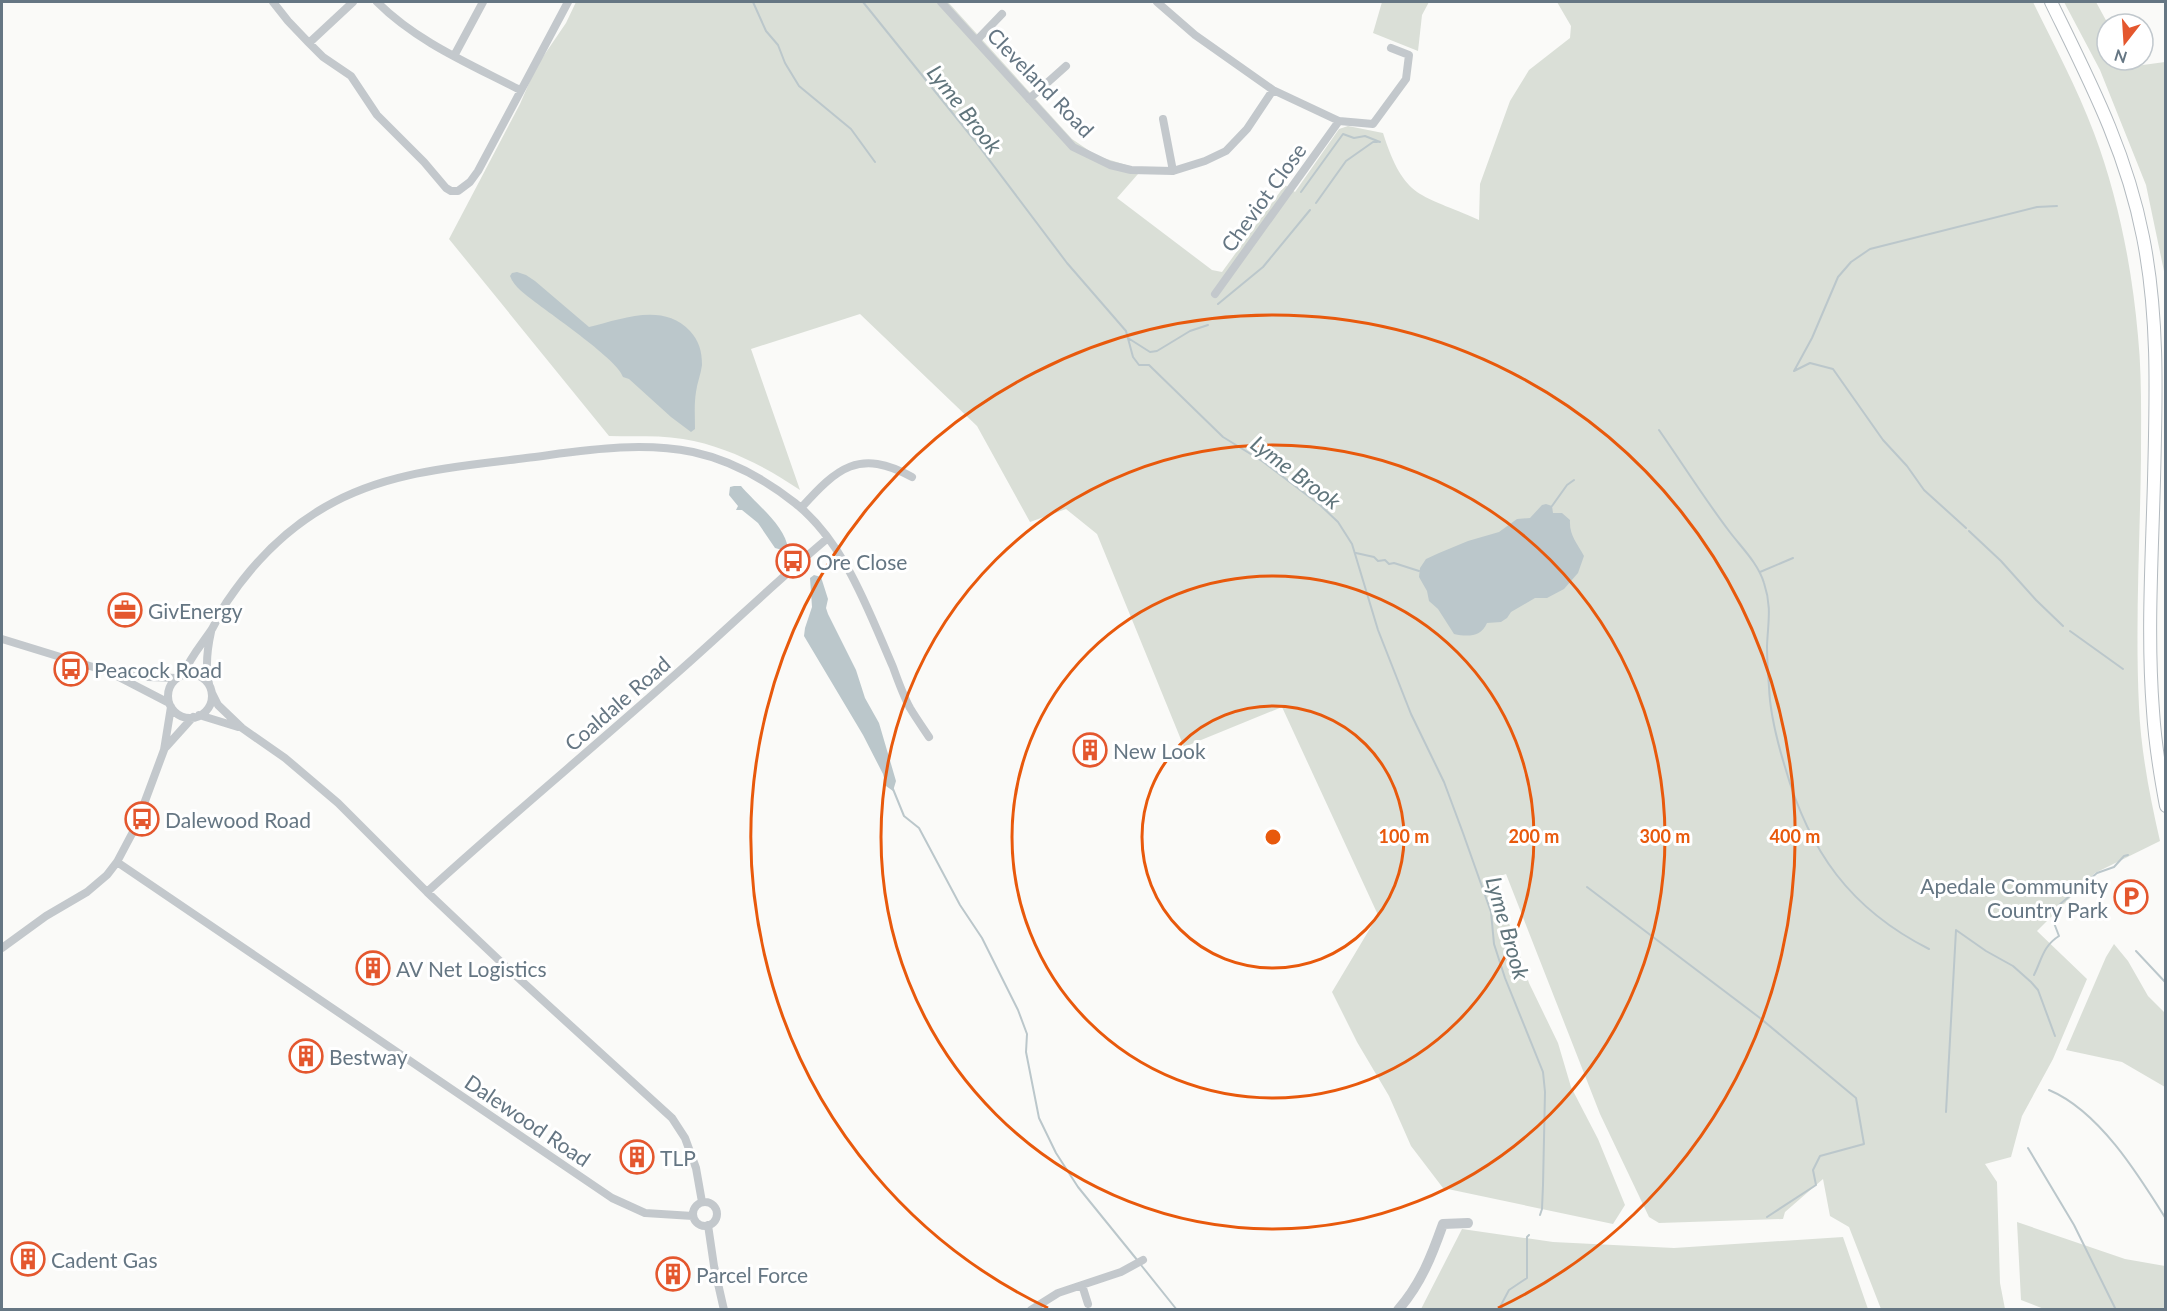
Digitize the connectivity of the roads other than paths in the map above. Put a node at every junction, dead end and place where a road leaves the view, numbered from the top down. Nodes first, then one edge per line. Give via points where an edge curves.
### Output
1 (273, 2) edge
2 (353, 2) edge
3 (377, 2) edge
4 (483, 2) edge
5 (568, 2) edge
6 (941, 2) edge
7 (1157, 2) edge
8 (2051, 2) edge
9 (1002, 14) dead end
10 (977, 40) junction
11 (309, 43) junction
12 (1391, 48) dead end
13 (454, 56) junction
14 (1066, 66) dead end
15 (520, 90) junction
16 (1274, 90) junction
17 (1029, 99) junction
18 (1163, 119) dead end
19 (1339, 121) junction
20 (1173, 171) junction
21 (1215, 294) dead end
22 (912, 477) dead end
23 (801, 508) junction
24 (828, 538) junction
25 (212, 628) junction
26 (2, 639) edge
27 (15, 643) junction
28 (2, 645) edge
29 (106, 671) junction
30 (180, 676) junction
31 (211, 690) junction
32 (170, 705) junction
33 (196, 716) junction
34 (242, 728) junction
35 (929, 737) dead end
36 (164, 750) junction
37 (2166, 806) edge
38 (117, 862) junction
39 (428, 892) junction
40 (2, 948) edge
41 (702, 1202) junction
42 (693, 1216) junction
43 (1468, 1223) dead end
44 (708, 1225) junction
45 (1143, 1260) dead end
46 (1082, 1284) junction
47 (1088, 1304) dead end
48 (724, 1310) edge
49 (1031, 1310) edge
50 (1398, 1310) edge

1 - 11 street
2 - 11 street
3 - 13 street via 413,33
4 - 13 street
5 - 15 street
6 - 10 street, Cleveland Road
7 - 16 street via 1195,35
8 - 37 main road via 2112,129 2130,178 2144,238 2157,378 2152,709
9 - 10 street
10 - 17 street, Cleveland Road
11 - 15 street via 351,76 377,115 451,191 458,191 474,177
12 - 19 street via 1409,55 1406,79 1373,124
13 - 15 street
14 - 17 street
16 - 19 street
16 - 20 street, Cleveland Road via 1226,151
17 - 20 street, Cleveland Road via 1074,147 1110,165
18 - 20 street
19 - 21 street, Cheviot Close
22 - 23 street via 874,462 850,466 830,477
23 - 24 street
23 - 25 street via 758,477 727,462 663,447 592,450 415,473 348,495 290,530 245,576
24 - 35 street via 850,574 910,707
24 - 39 street, Coaldale Road
25 - 30 street
25 - 31 street via 207,650
26 - 27 street
27 - 28 street
27 - 29 street
29 - 30 street via 148,677
29 - 32 street
30 - 31 street via 200,676
30 - 32 street via 169,687
31 - 33 street via 209,706
31 - 34 street via 219,705
32 - 33 street via 182,716
32 - 36 street
33 - 34 street
33 - 36 street
34 - 39 street via 338,803
36 - 38 street via 135,828
38 - 40 street via 87,892
38 - 42 street, Dalewood Road via 612,1198 645,1213
39 - 41 street via 672,1118 685,1138 696,1168
41 - 42 street
41 - 44 street via 716,1209 717,1216
42 - 44 street, Dalewood Road via 700,1225
43 - 50 street via 1443,1224 1430,1262
44 - 48 street
45 - 46 street via 1121,1272
46 - 47 street
46 - 49 street

